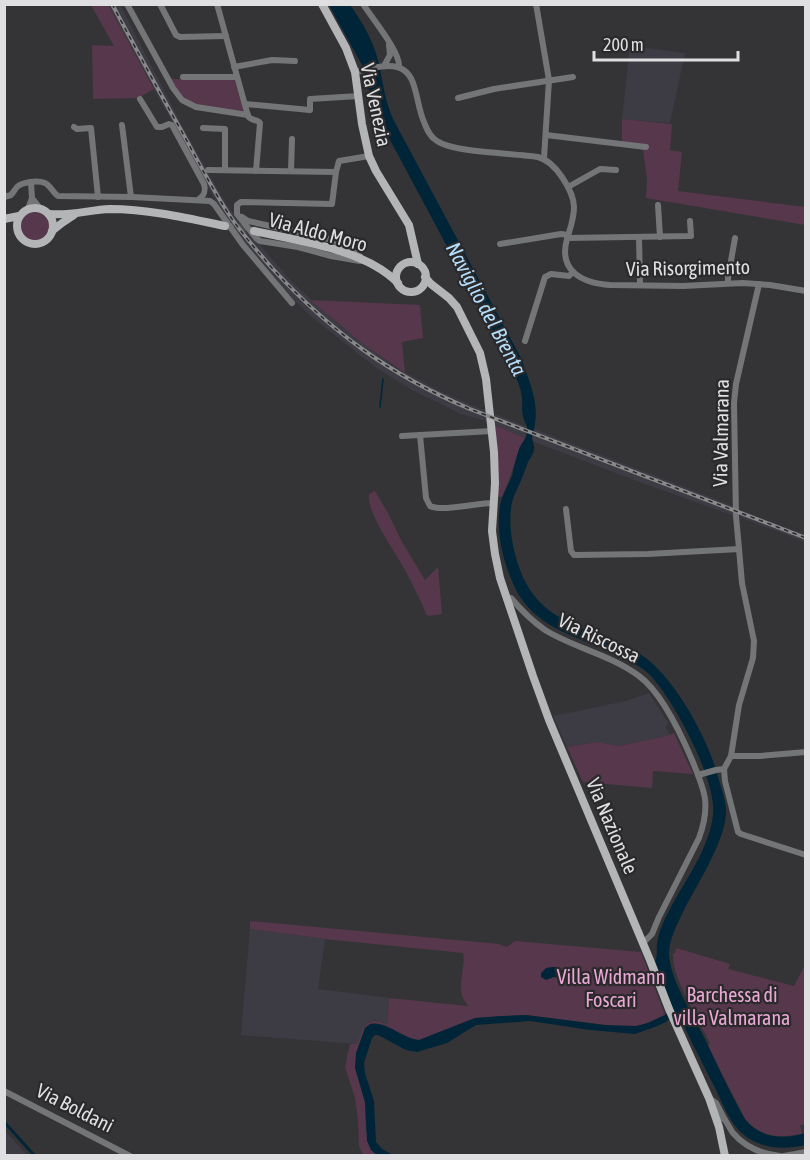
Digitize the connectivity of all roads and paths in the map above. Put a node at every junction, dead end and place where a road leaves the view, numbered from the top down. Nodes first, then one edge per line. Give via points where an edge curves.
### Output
1 (127, 4) edge
2 (160, 4) edge
3 (217, 4) edge
4 (322, 4) edge
5 (536, 4) edge
6 (363, 5) edge
7 (226, 36) junction
8 (388, 41) junction
9 (295, 61) dead end
10 (383, 66) junction
11 (234, 67) junction
12 (398, 67) junction
13 (358, 71) junction
14 (183, 77) dead end
15 (237, 77) junction
16 (573, 77) dead end
17 (549, 80) junction
18 (359, 96) junction
19 (458, 98) dead end
20 (140, 99) dead end
21 (245, 104) junction
22 (248, 115) junction
23 (122, 125) dead end
24 (74, 127) dead end
25 (202, 128) dead end
26 (546, 135) junction
27 (292, 139) dead end
28 (646, 147) dead end
29 (369, 156) junction
30 (544, 158) junction
31 (208, 170) dead end
32 (225, 170) junction
33 (616, 170) dead end
34 (256, 171) junction
35 (291, 171) junction
36 (336, 172) junction
37 (31, 183) junction
38 (568, 187) junction
39 (4, 197) edge
40 (98, 197) junction
41 (131, 197) junction
42 (32, 198) junction
43 (198, 200) junction
44 (658, 205) dead end
45 (40, 208) junction
46 (28, 209) junction
47 (236, 210) junction
48 (400, 210) junction
49 (49, 214) junction
50 (75, 214) junction
51 (20, 216) junction
52 (4, 219) edge
53 (690, 221) dead end
54 (4, 223) edge
55 (225, 225) tunnel mouth
56 (17, 231) junction
57 (254, 231) tunnel mouth
58 (52, 232) junction
59 (568, 237) junction
60 (639, 237) junction
61 (660, 237) junction
62 (735, 238) dead end
63 (500, 244) dead end
64 (371, 263) junction
65 (418, 264) junction
66 (403, 265) junction
67 (573, 272) junction
68 (425, 277) junction
69 (728, 283) junction
70 (398, 284) junction
71 (759, 284) junction
72 (640, 285) junction
73 (419, 289) junction
74 (806, 291) edge
75 (440, 292) junction
76 (292, 303) dead end
77 (525, 341) dead end
78 (492, 431) junction
79 (420, 435) junction
80 (402, 436) dead end
81 (493, 503) junction
82 (566, 509) dead end
83 (739, 549) junction
84 (507, 598) junction
85 (806, 752) edge
86 (731, 756) junction
87 (724, 769) junction
88 (700, 775) junction
89 (806, 855) edge
90 (643, 944) junction
91 (4, 1091) edge
92 (721, 1119) junction
93 (719, 1127) junction
94 (730, 1129) junction
95 (806, 1152) edge
96 (130, 1155) edge
97 (725, 1155) edge
98 (782, 1155) edge

1 - 22 street via 176,92 187,103
2 - 7 street via 180,37
3 - 7 street
4 - 13 main road, Via Venezia
5 - 17 street
6 - 8 street
7 - 11 street
8 - 10 street via 390,55
8 - 12 street
9 - 11 street via 272,60
10 - 12 street
10 - 13 street
11 - 15 street
12 - 30 street via 411,79 426,128 437,141 469,150
13 - 18 main road, Via Venezia
14 - 15 street
15 - 21 street
16 - 17 street
17 - 19 street
17 - 26 street
18 - 21 street via 310,99 310,110
18 - 29 main road, Via Venezia
20 - 43 street via 156,128 172,125 205,186
21 - 22 street
22 - 34 street via 260,123
23 - 41 street
24 - 40 street via 91,128
25 - 32 street via 225,129
26 - 28 street
26 - 30 street
27 - 35 street
29 - 36 street via 339,160
29 - 48 main road, Via Venezia
30 - 38 street
31 - 32 street
32 - 34 street
33 - 38 street via 600,169
34 - 35 street
35 - 36 street
36 - 47 street via 332,204 241,202
37 - 39 street via 19,185
37 - 40 street via 45,183 58,196
37 - 42 street
38 - 59 street via 574,215
40 - 41 street
41 - 43 street
42 - 45 street
42 - 46 street
43 - 76 street via 212,201
44 - 61 street
45 - 46 main road
45 - 49 main road
46 - 51 main road
47 - 64 street via 248,220 333,240
47 - 64 street via 260,241
48 - 65 main road, Via Venezia via 411,230
48 - 66 main road, Via Venezia via 410,243
49 - 50 main road
49 - 58 main road
50 - 55 main road via 124,210
50 - 58 main road
51 - 52 main road
51 - 56 main road
53 - 61 street via 691,236
54 - 56 main road
56 - 58 main road via 33,244 47,240
57 - 64 main road, Via Aldo Moro via 311,243
59 - 60 street
59 - 63 street via 561,234
59 - 67 street via 565,258
60 - 61 street
60 - 72 street
62 - 69 street
64 - 66 main road, Via Aldo Moro
64 - 70 main road, Via Aldo Moro
65 - 66 main road
65 - 68 main road
66 - 70 main road via 396,274
67 - 72 street, Via Risorgimento via 599,284
67 - 77 street via 569,276 545,277
68 - 73 main road
68 - 75 main road
69 - 71 street, Via Risorgimento
69 - 72 street, Via Risorgimento
70 - 73 main road via 407,291
71 - 74 street, Via Risorgimento
71 - 83 street, Via Valmarana via 734,397
73 - 75 main road
75 - 78 main road, Via Nazionale via 457,307 480,353
78 - 79 street
78 - 81 main road, Via Nazionale
79 - 80 street
79 - 81 street via 430,506 439,509
81 - 84 main road, Via Nazionale via 495,554
82 - 83 street via 574,555
83 - 86 street, Via Valmarana via 754,647
84 - 88 street, Via Riscossa via 545,630 623,665 640,677 665,708
84 - 90 main road, Via Nazionale via 549,720
85 - 86 street
86 - 87 street, Via Valmarana
87 - 88 street
87 - 89 street via 738,832
88 - 90 street, Via Riscossa via 706,807 699,838 652,934
90 - 92 main road, Via Nazionale
91 - 96 street, Via Boldani
92 - 93 main road, Via Nazionale
92 - 94 street
93 - 94 street
93 - 97 main road, Via Nazionale
94 - 98 street via 750,1147
95 - 98 street

